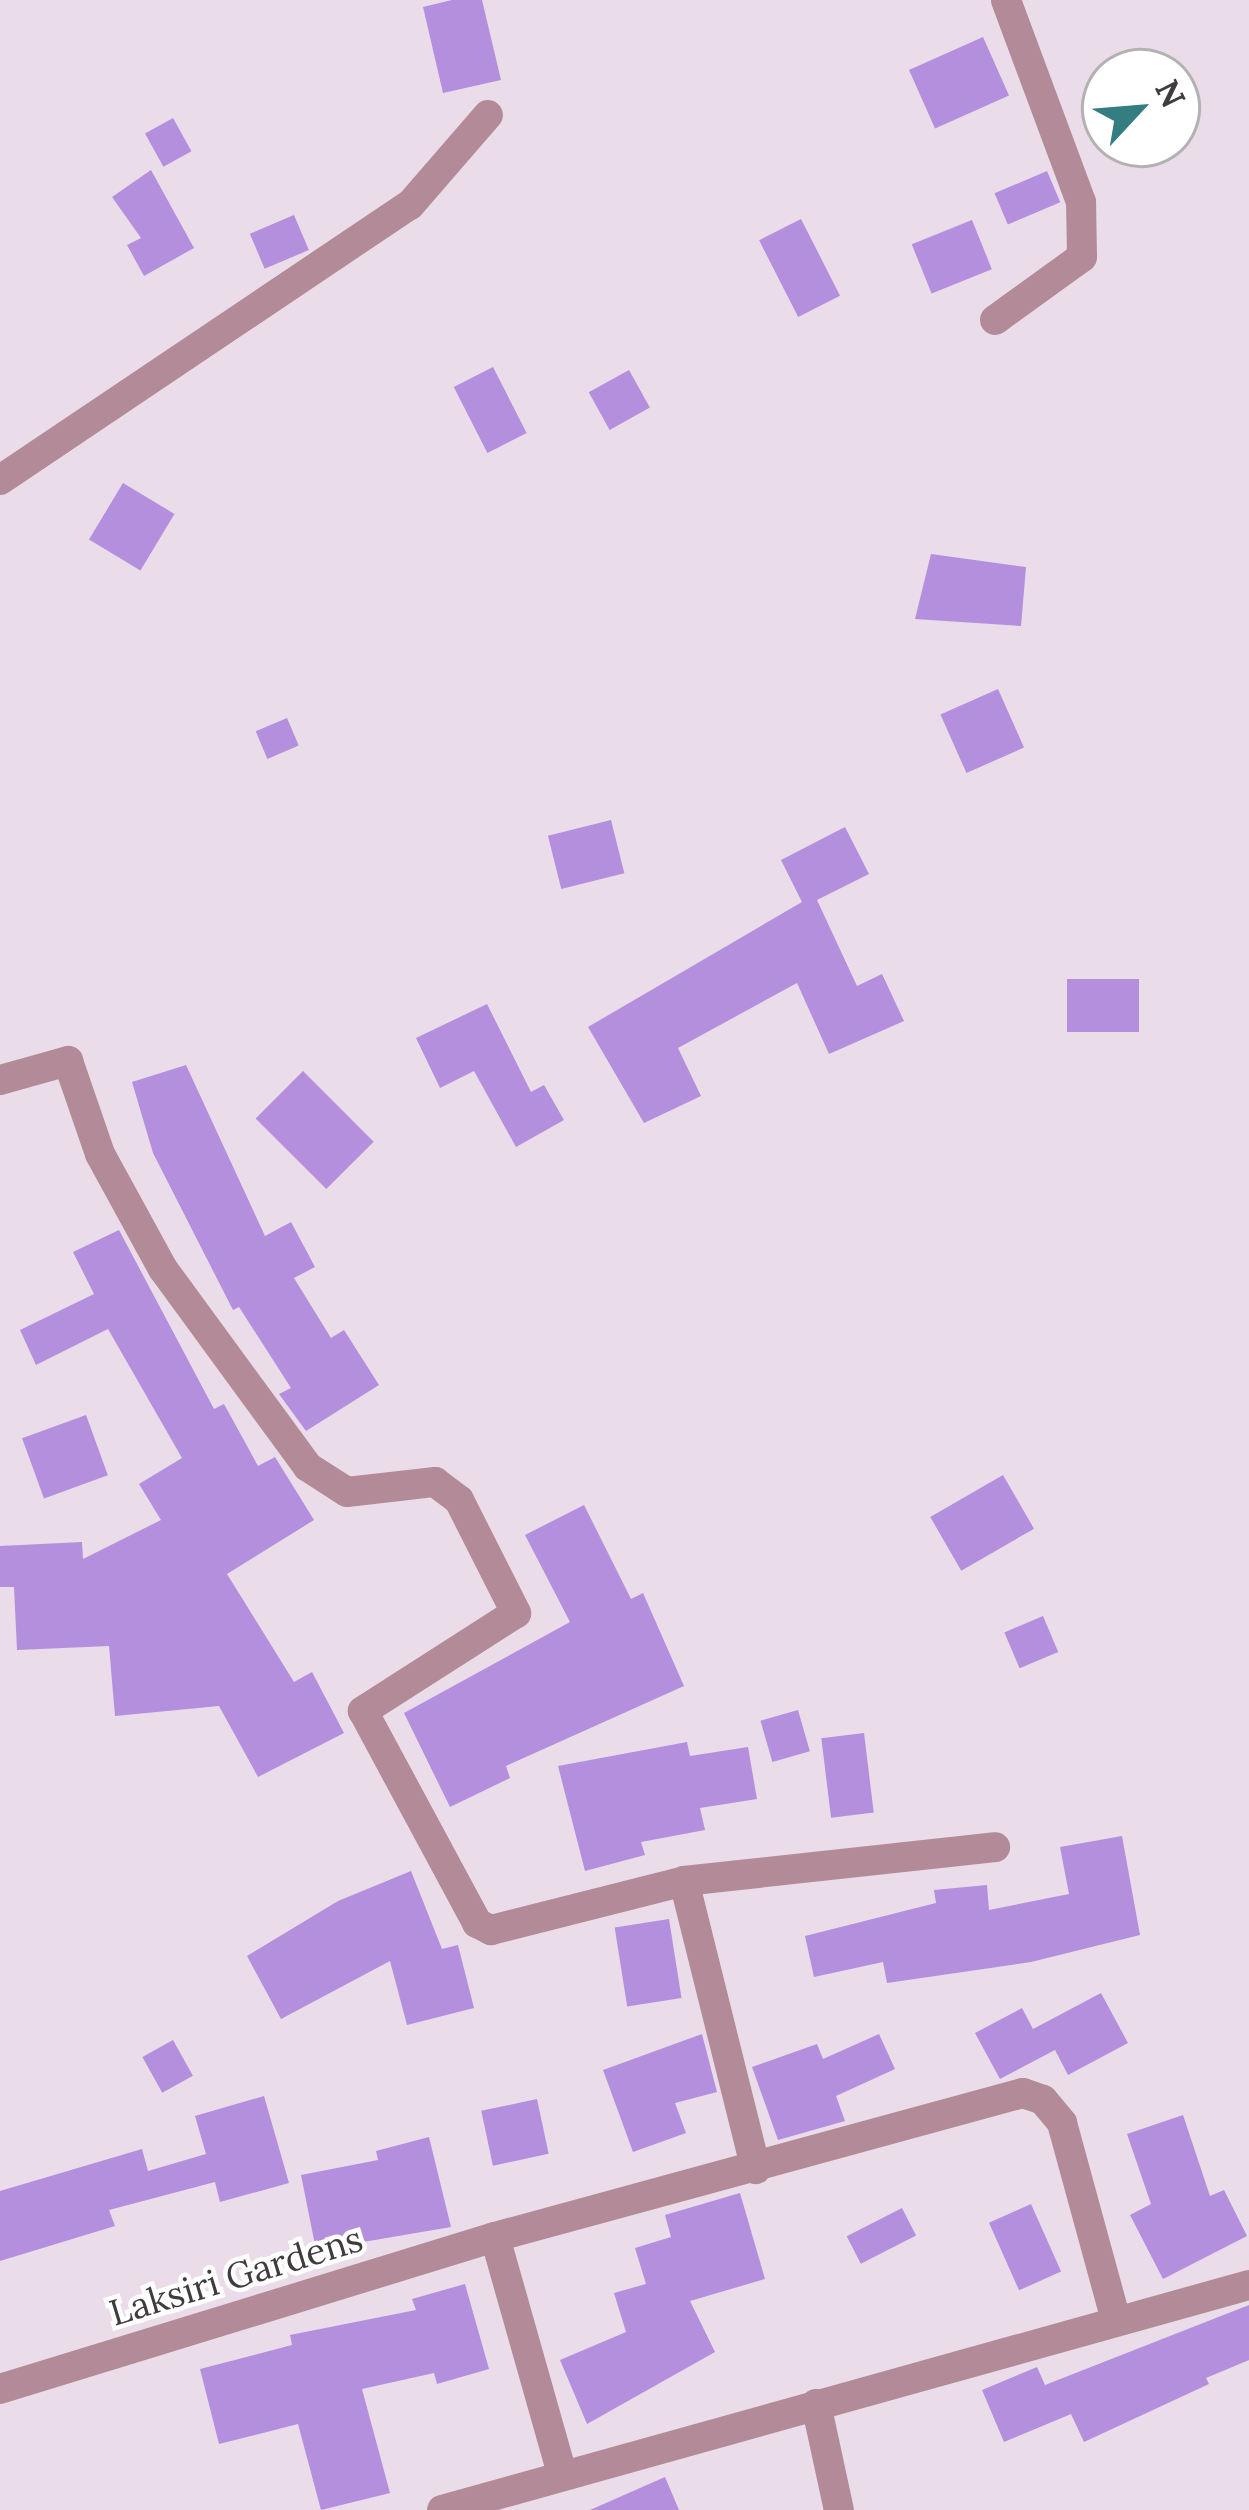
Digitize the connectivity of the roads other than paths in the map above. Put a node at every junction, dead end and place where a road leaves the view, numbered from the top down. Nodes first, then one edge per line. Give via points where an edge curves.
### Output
1 (1006, 0) edge
2 (488, 115) dead end
3 (995, 320) dead end
4 (0, 480) edge
5 (0, 1080) edge
6 (995, 1847) dead end
7 (684, 1881) junction
8 (756, 2169) junction
9 (495, 2237) junction
10 (1249, 2285) edge
11 (1116, 2321) junction
12 (0, 2389) edge
13 (816, 2404) junction
14 (562, 2474) junction
15 (442, 2510) edge
16 (839, 2510) edge

1 - 3 street via 1081,202 1082,257
2 - 4 street via 410,205
5 - 7 street via 68,1061 100,1154 164,1269 308,1467 347,1492 435,1482 459,1500 516,1613 363,1711 477,1923 491,1930
6 - 7 street
7 - 8 street
8 - 9 street, Laksiri Gardens
8 - 11 street, Laksiri Gardens via 1023,2093 1043,2100 1061,2123
9 - 12 street, Laksiri Gardens
9 - 14 street
10 - 11 street
11 - 13 street
13 - 14 street
13 - 16 street
14 - 15 street

